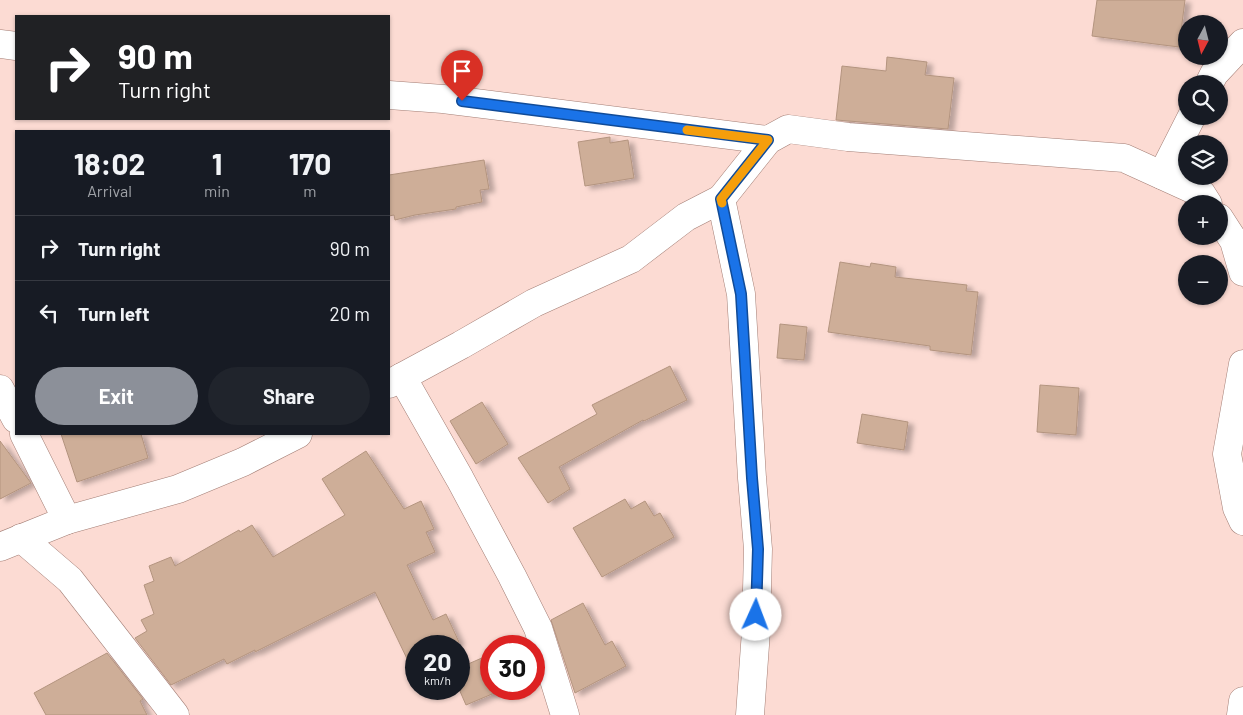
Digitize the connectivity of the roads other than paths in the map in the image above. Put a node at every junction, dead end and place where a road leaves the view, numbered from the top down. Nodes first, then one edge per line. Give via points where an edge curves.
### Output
1 (1243, 43) edge
2 (0, 44) edge
3 (15, 46) edge
4 (1214, 75) edge
5 (390, 95) edge
6 (1187, 125) edge
7 (768, 140) junction
8 (1162, 175) junction
9 (1202, 195) edge
10 (721, 199) junction
11 (1228, 231) edge
12 (1243, 272) edge
13 (1243, 364) edge
14 (395, 380) edge
15 (0, 389) edge
16 (15, 418) edge
17 (24, 435) edge
18 (296, 435) edge
19 (1235, 456) edge
20 (67, 520) junction
21 (1243, 521) edge
22 (11, 542) edge
23 (1243, 701) edge
24 (175, 715) edge
25 (565, 715) edge
26 (750, 715) edge
27 (1241, 715) edge

1 - 4 street
2 - 3 street
5 - 7 street
6 - 8 street
7 - 8 street via 788,129 848,137 1124,158
7 - 10 street
8 - 9 street
10 - 14 street via 686,217 630,259 534,303
10 - 26 street via 741,294 758,549
11 - 12 street via 1234,240
13 - 19 street
14 - 25 street via 465,488 512,576 538,628
15 - 16 street
17 - 20 street
18 - 20 street via 178,490
19 - 21 street via 1237,508
20 - 22 street
22 - 24 street via 70,580
23 - 27 street

